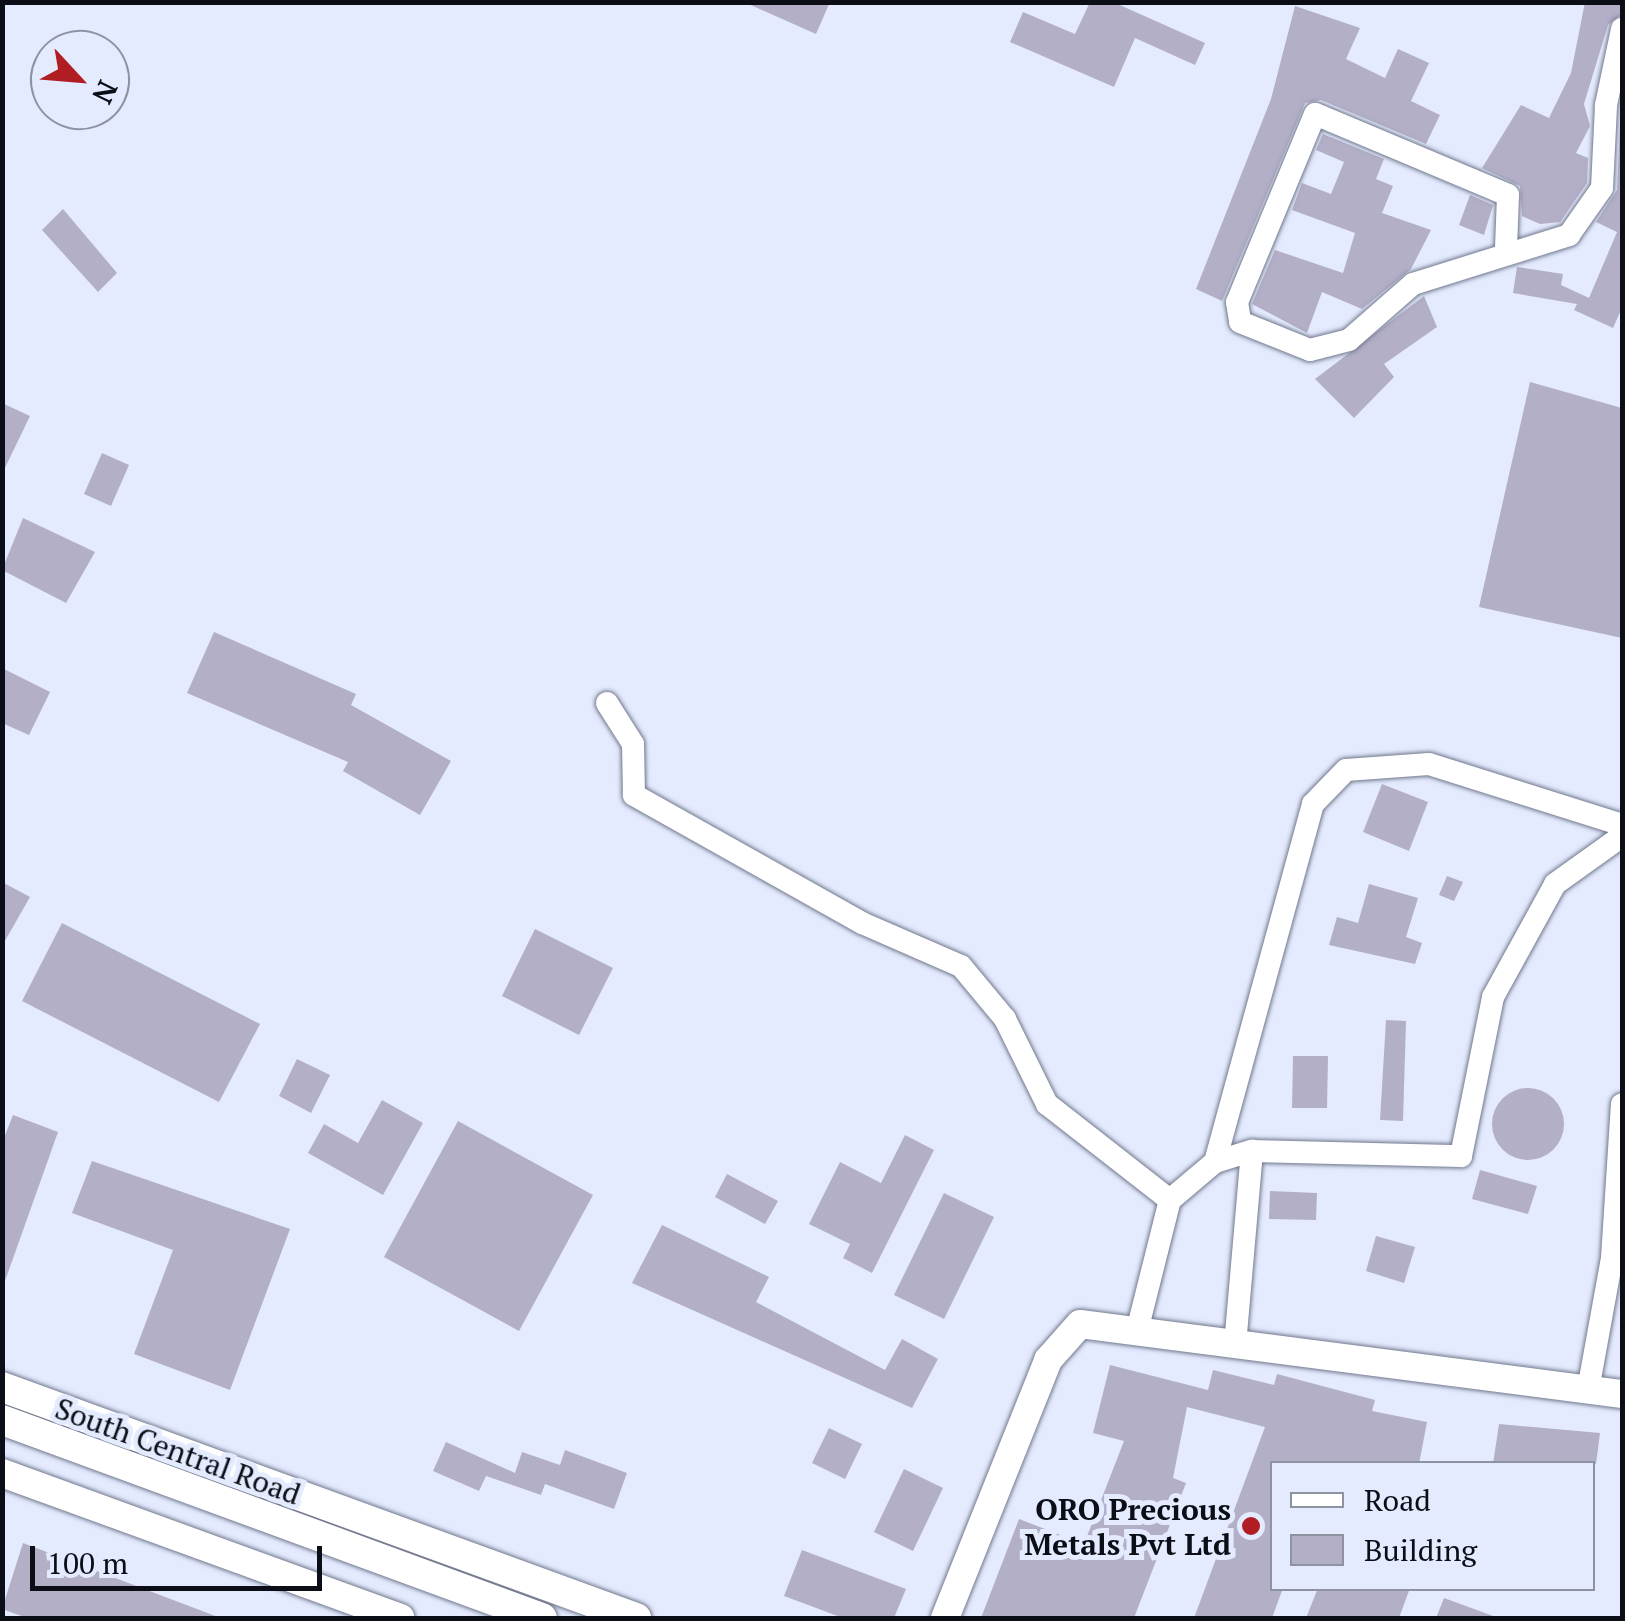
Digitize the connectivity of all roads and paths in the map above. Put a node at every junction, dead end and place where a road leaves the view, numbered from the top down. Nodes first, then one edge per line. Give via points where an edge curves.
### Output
1 (1622, 30) edge
2 (1506, 248) junction
3 (607, 703) dead end
4 (1622, 825) edge
5 (1622, 836) edge
6 (1622, 1104) edge
7 (1252, 1152) junction
8 (1215, 1162) junction
9 (1170, 1200) junction
10 (1136, 1331) junction
11 (1235, 1344) junction
12 (2, 1387) edge
13 (1588, 1390) junction
14 (1622, 1394) edge
15 (2, 1420) edge
16 (165, 1446) junction
17 (2, 1474) edge
18 (154, 1476) junction
19 (400, 1618) edge
20 (542, 1618) edge
21 (636, 1618) edge
22 (945, 1618) edge

1 - 2 street via 1606,105 1602,188 1588,216 1569,235
2 - 2 street via 1413,284 1349,340 1310,350 1240,322 1237,302 1316,114 1508,195
3 - 9 street via 632,744 634,796 862,923 961,966 1005,1019 1048,1104
4 - 8 street via 1428,764 1346,770 1314,804
5 - 7 street via 1555,884 1493,997 1461,1156
6 - 13 street via 1612,1258
7 - 8 street
7 - 11 street
8 - 9 street
9 - 10 street
10 - 11 street
10 - 22 street via 1080,1324 1048,1360
11 - 13 street
12 - 16 main road, South Central Road
13 - 14 street
15 - 18 main road, South Central Road
16 - 18 main road
16 - 21 main road, South Central Road
17 - 19 street
18 - 20 main road, South Central Road

